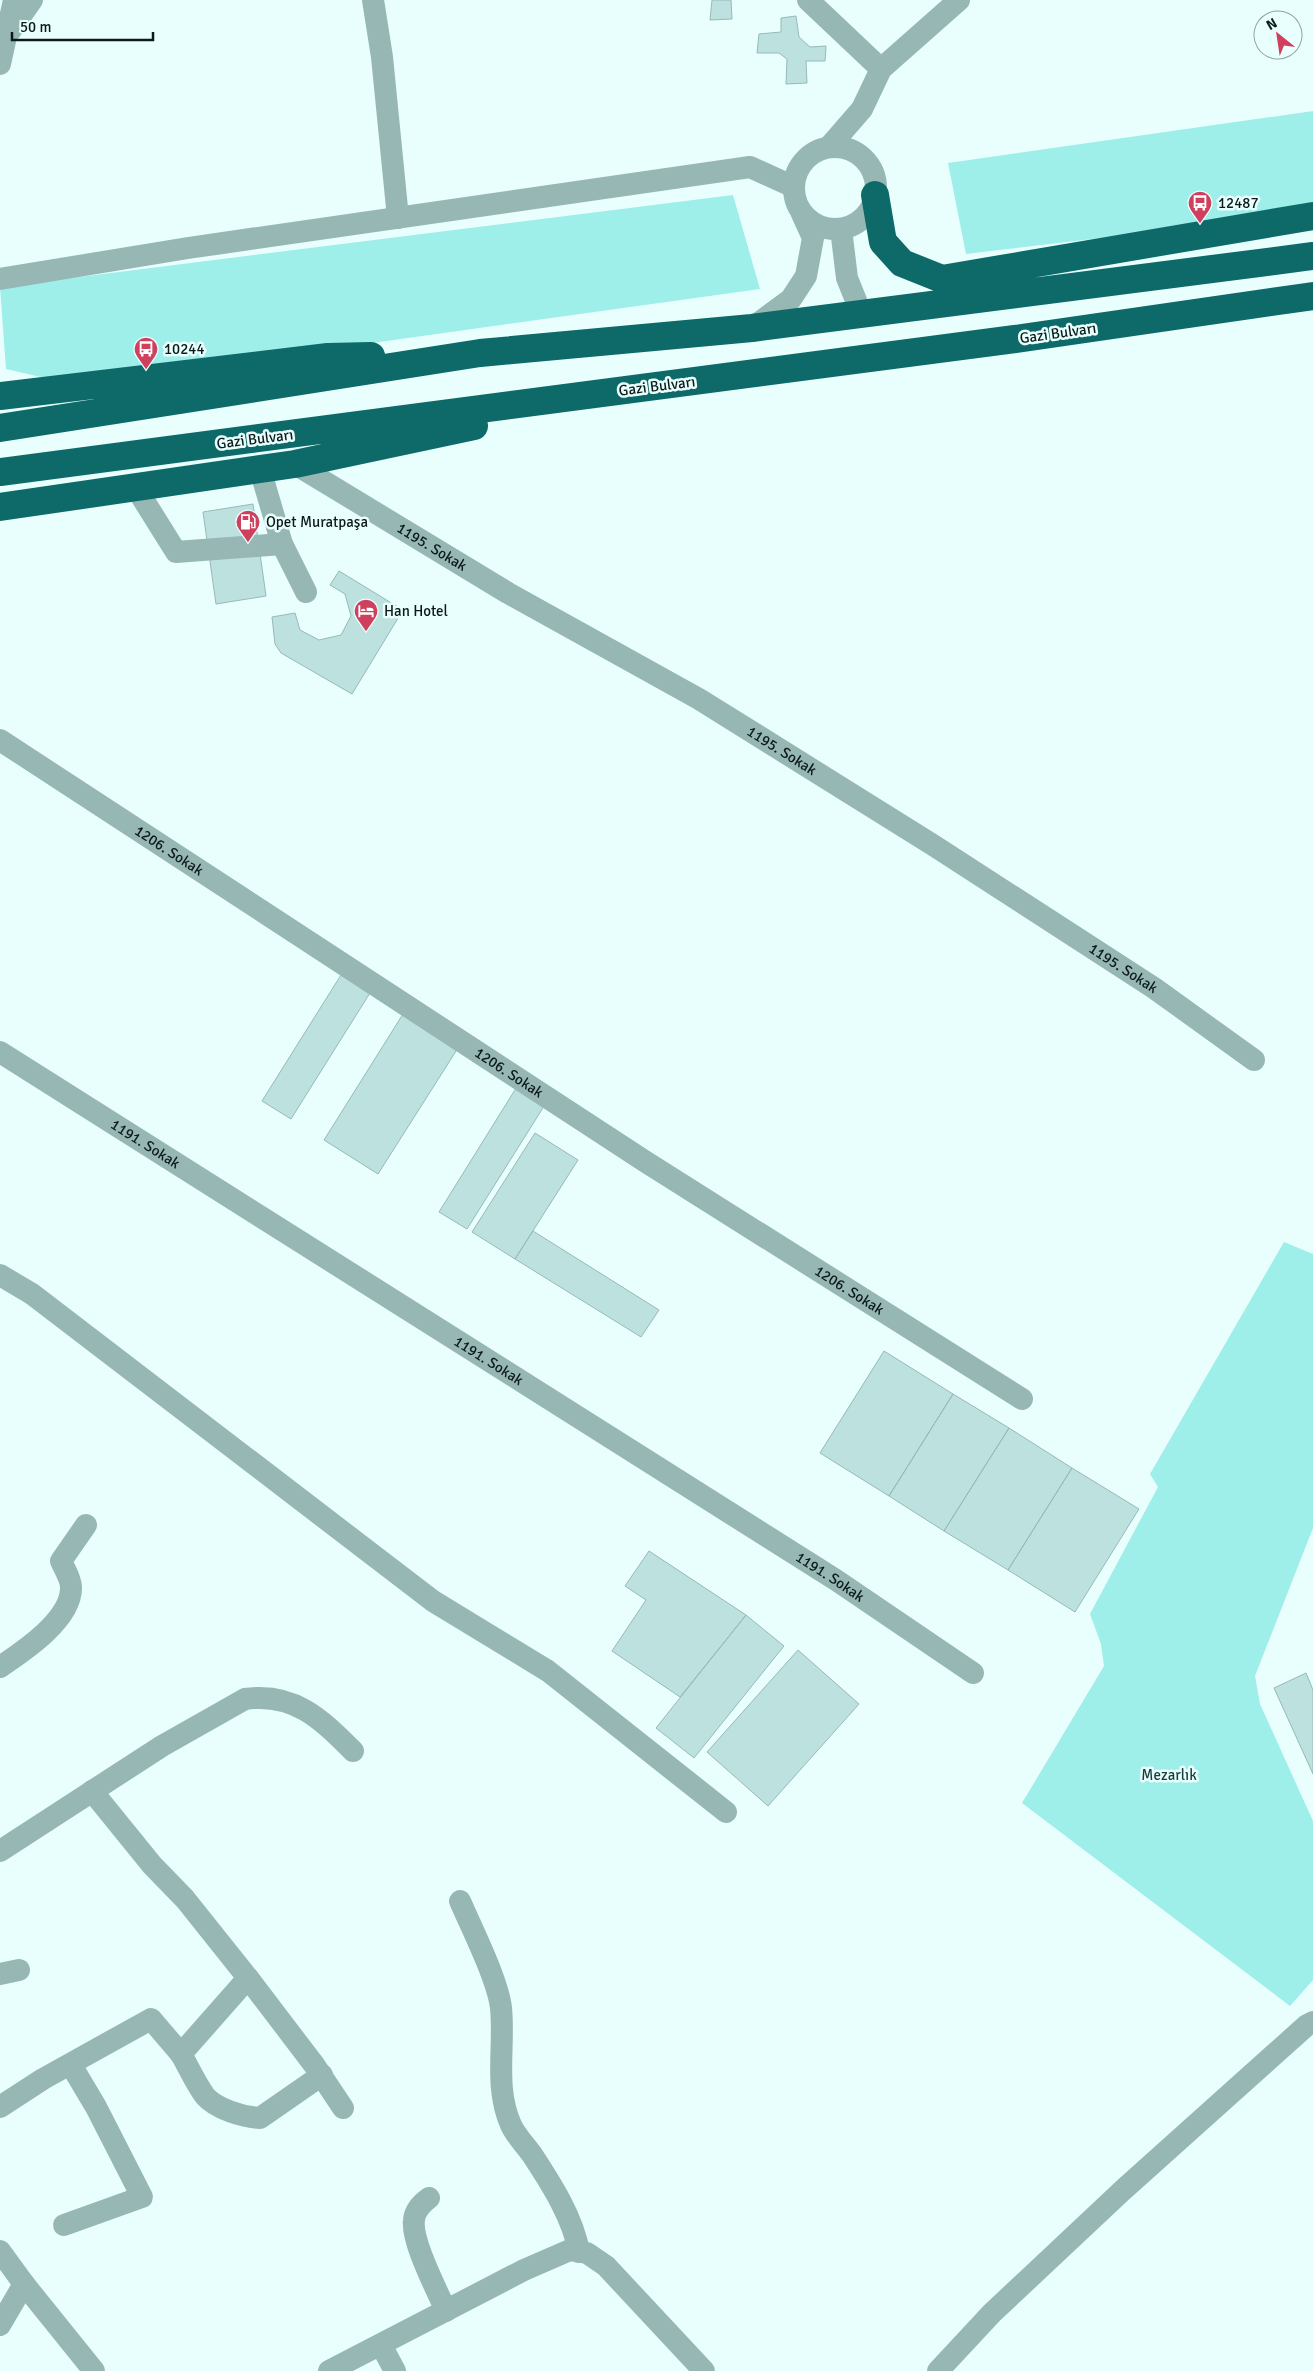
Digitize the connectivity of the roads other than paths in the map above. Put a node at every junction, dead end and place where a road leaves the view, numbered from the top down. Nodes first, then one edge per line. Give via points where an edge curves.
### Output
1 (14, 0) edge
2 (32, 0) edge
3 (373, 0) edge
4 (808, 0) edge
5 (959, 0) edge
6 (3, 41) junction
7 (0, 64) edge
8 (881, 69) junction
9 (862, 109) junction
10 (829, 147) junction
11 (874, 182) junction
12 (794, 187) junction
13 (802, 214) junction
14 (1313, 216) edge
15 (398, 218) junction
16 (841, 229) junction
17 (1313, 256) edge
18 (0, 279) edge
19 (1313, 296) edge
20 (1268, 303) junction
21 (1313, 305) edge
22 (861, 314) junction
23 (752, 328) junction
24 (480, 353) junction
25 (681, 383) junction
26 (0, 396) edge
27 (0, 428) edge
28 (295, 464) junction
29 (260, 469) junction
30 (0, 472) edge
31 (136, 488) junction
32 (0, 507) edge
33 (282, 544) junction
34 (306, 592) dead end
35 (0, 740) edge
36 (0, 1052) edge
37 (1254, 1060) dead end
38 (0, 1275) edge
39 (1022, 1399) dead end
40 (86, 1525) dead end
41 (0, 1667) edge
42 (973, 1673) dead end
43 (353, 1751) dead end
44 (92, 1791) junction
45 (726, 1812) dead end
46 (0, 1851) edge
47 (460, 1901) dead end
48 (248, 1978) junction
49 (1313, 2022) edge
50 (180, 2054) junction
51 (71, 2065) junction
52 (322, 2076) junction
53 (0, 2107) edge
54 (343, 2108) dead end
55 (429, 2198) dead end
56 (64, 2225) dead end
57 (0, 2251) edge
58 (579, 2252) junction
59 (24, 2284) junction
60 (446, 2311) junction
61 (0, 2325) edge
62 (381, 2345) junction
63 (94, 2371) edge
64 (329, 2371) edge
65 (395, 2371) edge
66 (704, 2371) edge
67 (938, 2371) edge

1 - 6 street
2 - 6 street
3 - 15 street
4 - 8 street
5 - 8 street
6 - 7 street
8 - 9 street
9 - 10 street
9 - 11 street via 859,134
10 - 11 street via 854,152 864,160
10 - 12 street via 804,161
11 - 14 highway via 883,242 902,263 942,279
11 - 16 street via 871,207 853,225
12 - 13 street
12 - 15 street via 750,167
13 - 16 street via 813,223
13 - 23 street via 813,238 806,276 791,299
15 - 18 street
16 - 22 street via 847,278
17 - 22 highway
19 - 20 highway, Gazi Bulvarı
20 - 21 highway
20 - 25 highway, Gazi Bulvarı
22 - 23 highway
23 - 24 highway
24 - 26 highway via 328,357
24 - 27 highway
25 - 28 highway
25 - 30 highway, Gazi Bulvarı
28 - 29 highway
28 - 37 street, 1195. Sokak via 508,593 707,704 1146,983
29 - 31 highway
29 - 33 street
31 - 32 highway
31 - 33 street via 176,552
33 - 34 street
35 - 39 street, 1206. Sokak via 646,1162
36 - 42 street, 1191. Sokak via 836,1580
38 - 45 street via 32,1294 433,1601 548,1671
40 - 41 street via 61,1561 71,1587 64,1612 29,1648
43 - 44 street via 308,1710 291,1702 260,1697 245,1699
44 - 46 street
44 - 48 street
47 - 58 street via 501,2006 500,2076 511,2125 570,2221
48 - 50 street
48 - 52 street
49 - 67 street via 1239,2084 1123,2190 992,2313
50 - 51 street via 151,2019
50 - 52 street via 206,2097 223,2108 248,2117 260,2118
51 - 53 street
51 - 56 street via 142,2197
52 - 54 street
55 - 60 street via 416,2212 414,2230
57 - 59 street
58 - 60 street via 570,2250 524,2270
58 - 66 street via 587,2253 606,2266
59 - 61 street
59 - 63 street
60 - 62 street
62 - 64 street
62 - 65 street

